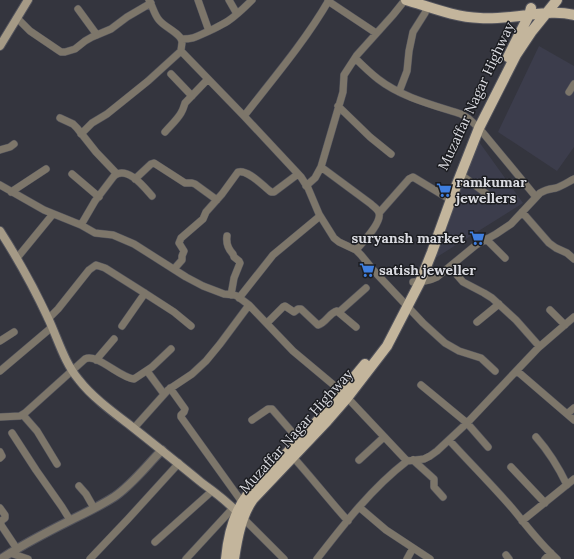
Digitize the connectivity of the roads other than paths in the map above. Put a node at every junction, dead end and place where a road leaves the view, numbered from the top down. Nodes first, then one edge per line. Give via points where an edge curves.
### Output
1 (28, 0) edge
2 (198, 0) edge
3 (229, 0) edge
4 (252, 0) edge
5 (405, 0) edge
6 (150, 1) edge
7 (328, 1) edge
8 (427, 3) edge
9 (552, 6) edge
10 (574, 8) edge
11 (78, 9) dead end
12 (530, 12) junction
13 (236, 14) junction
14 (574, 15) edge
15 (17, 18) junction
16 (209, 31) junction
17 (376, 33) junction
18 (97, 35) junction
19 (182, 39) junction
20 (1, 42) edge
21 (181, 52) junction
22 (355, 58) junction
23 (171, 74) dead end
24 (208, 79) junction
25 (574, 84) edge
26 (399, 92) junction
27 (569, 92) dead end
28 (192, 96) junction
29 (338, 106) junction
30 (244, 116) junction
31 (60, 118) dead end
32 (477, 126) junction
33 (165, 132) dead end
34 (82, 134) junction
35 (14, 144) dead end
36 (0, 150) edge
37 (391, 154) dead end
38 (321, 167) junction
39 (46, 169) dead end
40 (72, 174) dead end
41 (117, 174) junction
42 (298, 174) junction
43 (460, 174) junction
44 (135, 178) junction
45 (574, 179) edge
46 (0, 185) edge
47 (306, 186) junction
48 (11, 192) junction
49 (488, 195) dead end
50 (152, 196) dead end
51 (98, 197) junction
52 (446, 197) junction
53 (536, 197) junction
54 (217, 200) junction
55 (522, 212) junction
56 (379, 213) junction
57 (52, 214) junction
58 (320, 216) junction
59 (81, 225) junction
60 (0, 231) edge
61 (227, 236) dead end
62 (486, 239) junction
63 (356, 250) junction
64 (17, 258) junction
65 (505, 258) dead end
66 (574, 259) edge
67 (450, 267) junction
68 (174, 269) junction
69 (417, 282) junction
70 (366, 288) dead end
71 (145, 293) junction
72 (231, 294) junction
73 (239, 298) junction
74 (406, 304) junction
75 (499, 304) junction
76 (249, 305) junction
77 (550, 310) dead end
78 (339, 312) junction
79 (574, 317) edge
80 (48, 319) junction
81 (477, 322) dead end
82 (267, 323) junction
83 (565, 325) junction
84 (122, 326) dead end
85 (191, 326) dead end
86 (52, 327) junction
87 (356, 327) dead end
88 (14, 332) dead end
89 (114, 339) dead end
90 (0, 341) edge
91 (539, 346) junction
92 (171, 349) dead end
93 (96, 360) junction
94 (0, 371) edge
95 (72, 371) junction
96 (146, 371) junction
97 (495, 371) dead end
98 (517, 371) junction
99 (421, 385) dead end
100 (170, 388) junction
101 (164, 394) junction
102 (345, 395) junction
103 (574, 408) edge
104 (23, 414) junction
105 (568, 414) junction
106 (0, 417) edge
107 (252, 420) dead end
108 (574, 420) edge
109 (467, 423) junction
110 (134, 428) junction
111 (12, 433) dead end
112 (384, 436) junction
113 (536, 437) dead end
114 (299, 440) junction
115 (449, 440) junction
116 (488, 447) dead end
117 (162, 450) junction
118 (0, 452) edge
119 (293, 457) junction
120 (0, 458) edge
121 (358, 460) dead end
122 (410, 460) junction
123 (179, 463) junction
124 (57, 464) dead end
125 (512, 467) dead end
126 (574, 479) edge
127 (567, 485) junction
128 (80, 486) dead end
129 (212, 491) junction
130 (442, 497) dead end
131 (545, 503) junction
132 (359, 507) junction
133 (0, 508) edge
134 (94, 508) junction
135 (239, 510) junction
136 (70, 520) junction
137 (348, 521) junction
138 (522, 521) junction
139 (155, 542) dead end
140 (413, 548) junction
141 (551, 553) junction
142 (10, 555) edge
143 (28, 559) edge
144 (90, 559) edge
145 (186, 559) edge
146 (226, 559) edge
147 (234, 559) edge
148 (284, 559) edge
149 (317, 559) edge
150 (407, 559) edge
151 (430, 559) edge
152 (545, 559) edge
153 (557, 559) edge

1 - 15 main road
2 - 16 street
3 - 13 street
4 - 13 street
5 - 8 main road
5 - 17 street
6 - 18 street via 111,29
6 - 19 street via 159,20
7 - 17 street
7 - 30 street via 306,36
8 - 12 main road via 466,10
8 - 26 street via 425,13 413,32 407,71
9 - 10 main road
9 - 12 main road
9 - 14 main road via 561,12
9 - 32 main road, Muzaffar Nagar Highway via 515,57
11 - 18 street
12 - 32 main road, Muzaffar Nagar Highway
13 - 16 street via 229,21
15 - 18 street via 30,31 61,52 70,52
15 - 20 main road
16 - 19 street via 192,39
17 - 22 street
19 - 21 street
21 - 24 street
21 - 34 street via 113,110 92,123
22 - 26 street via 378,79
22 - 29 street via 344,75
23 - 28 street
24 - 28 street
24 - 30 street
25 - 27 street
26 - 32 street via 461,114
28 - 33 street
29 - 37 street
29 - 38 street
30 - 42 street
31 - 34 street via 73,124
32 - 43 main road, Muzaffar Nagar Highway
32 - 52 main road, Muzaffar Nagar Highway
32 - 53 street
34 - 41 street
35 - 36 street
38 - 47 street via 315,178
38 - 56 street via 371,204
39 - 48 street
40 - 51 street
41 - 44 street via 124,173
41 - 51 street
42 - 47 street
42 - 54 street via 275,192 271,192 240,171
43 - 49 street
43 - 69 main road, Muzaffar Nagar Highway via 432,252
44 - 50 street
44 - 54 street via 154,163 185,183 195,184
45 - 53 street via 545,190
46 - 48 street
47 - 58 street
48 - 57 street
51 - 59 street
52 - 56 street via 413,177
52 - 69 main road, Muzaffar Nagar Highway
53 - 55 street
54 - 68 street via 203,219 181,238 179,243 184,251 182,260
55 - 62 street via 511,224
55 - 66 street via 549,243
56 - 63 street via 374,228
57 - 59 street
57 - 64 street
58 - 63 street via 334,238
58 - 73 street via 273,255
59 - 68 street via 95,233 113,235 134,244
60 - 64 main road
61 - 72 street via 229,249 240,263
62 - 65 street
62 - 67 street
63 - 74 street
64 - 80 main road
67 - 69 street via 431,281
67 - 75 street via 463,282
68 - 72 street via 215,291
69 - 74 main road, Muzaffar Nagar Highway
70 - 78 street
71 - 80 street via 105,268 96,266 89,270
71 - 84 street
71 - 85 street
72 - 73 street
73 - 76 street
74 - 97 street via 445,343 481,358
74 - 102 main road, Muzaffar Nagar Highway
75 - 81 street
75 - 91 street
76 - 82 street
76 - 100 street via 206,361
77 - 83 street
78 - 82 street via 334,312 318,325 301,309 294,312 285,306
78 - 87 street
79 - 83 street
80 - 86 main road
82 - 102 street via 293,351
83 - 91 street
86 - 94 street
86 - 95 main road
88 - 90 street
89 - 93 street
91 - 98 street
92 - 96 street
93 - 95 street via 85,359
93 - 96 street via 132,379
95 - 104 street
95 - 110 main road via 88,390
96 - 101 street
98 - 105 street
98 - 109 street
99 - 109 street
100 - 101 street
100 - 135 street via 185,409 181,417
101 - 110 street
102 - 112 street
102 - 114 main road, Muzaffar Nagar Highway
102 - 119 main road, Muzaffar Nagar Highway via 327,421
103 - 105 street
104 - 106 street via 16,417
104 - 124 street via 37,431
105 - 108 street
107 - 114 street via 272,409
109 - 115 street
109 - 116 street
110 - 117 main road
111 - 136 street
112 - 121 street
112 - 122 street
113 - 127 street via 553,458
114 - 135 main road, Muzaffar Nagar Highway via 248,494
115 - 122 street via 430,456
115 - 138 street
117 - 123 main road
117 - 134 street via 126,487
118 - 120 street
119 - 135 main road, Muzaffar Nagar Highway via 248,506
119 - 137 street
122 - 130 street via 434,479 434,487
122 - 132 street via 390,475
123 - 129 main road
123 - 144 street
125 - 131 street
126 - 127 street
127 - 131 street
128 - 134 street
129 - 135 main road
129 - 139 street
131 - 138 street
132 - 137 street
132 - 140 street
133 - 142 street via 5,516 1,524
134 - 136 street
135 - 145 street
135 - 146 main road, Muzaffar Nagar Highway via 233,524
135 - 147 main road, Muzaffar Nagar Highway via 241,526
135 - 148 street
136 - 142 street
137 - 149 street
138 - 141 street
140 - 150 street
140 - 151 street
141 - 152 street
141 - 153 street
142 - 143 street

